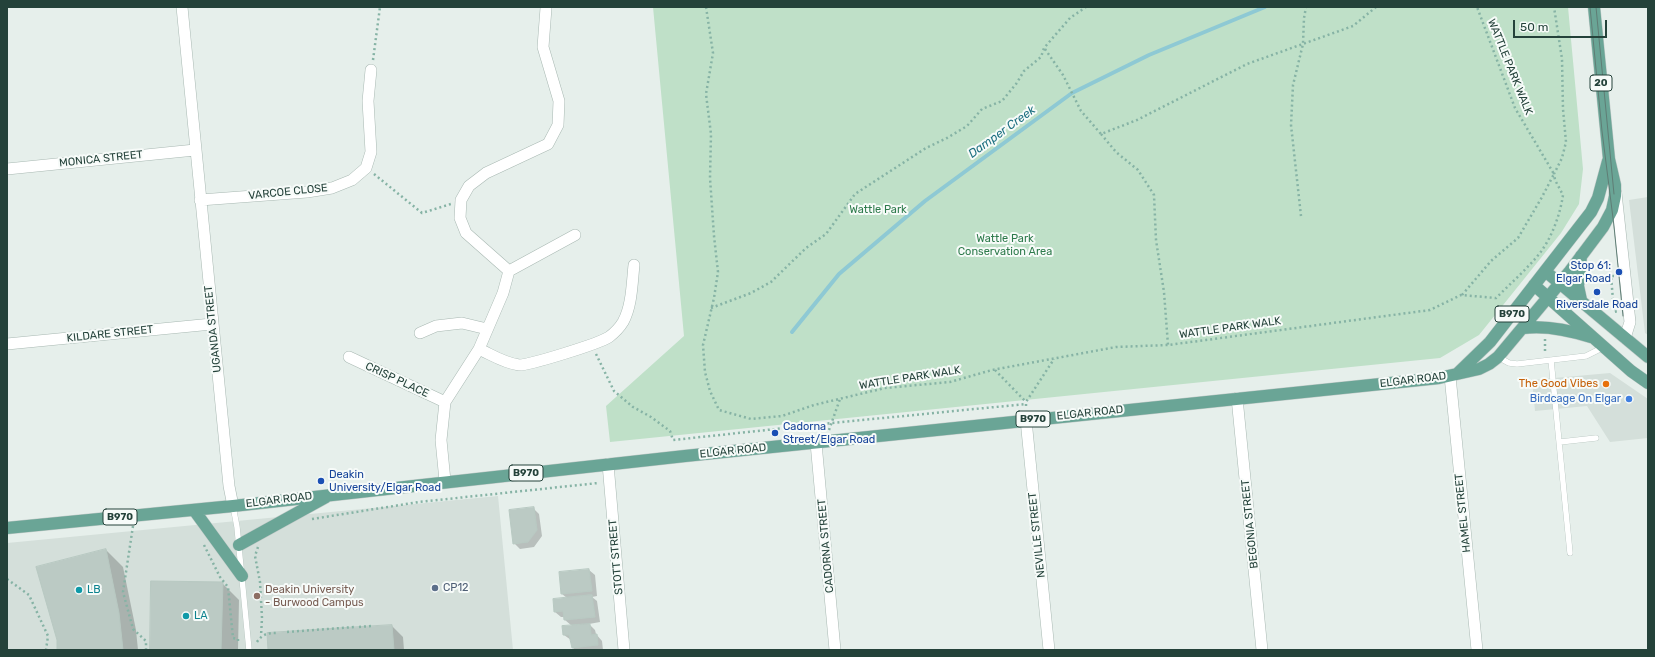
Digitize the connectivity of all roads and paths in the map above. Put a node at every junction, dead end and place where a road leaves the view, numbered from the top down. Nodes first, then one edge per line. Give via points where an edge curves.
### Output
1 (182, 7) edge
2 (380, 7) edge
3 (706, 7) edge
4 (1086, 7) edge
5 (1306, 7) edge
6 (1376, 7) edge
7 (1477, 7) edge
8 (1554, 7) edge
9 (1594, 7) edge
10 (546, 8) edge
11 (1302, 44) junction
12 (1044, 48) junction
13 (371, 70) joint
14 (1101, 134) junction
15 (195, 150) junction
16 (1609, 159) junction
17 (366, 168) junction
18 (7, 169) edge
19 (1554, 174) junction
20 (1614, 185) junction
21 (200, 200) junction
22 (461, 200) junction
23 (1301, 216) dead end
24 (575, 235) dead end
25 (1582, 255) junction
26 (634, 265) dead end
27 (509, 271) junction
28 (1545, 271) junction
29 (1611, 276) dead end
30 (1560, 283) junction
31 (1534, 285) junction
32 (1461, 295) junction
33 (1548, 297) junction
34 (1581, 300) junction
35 (711, 309) junction
36 (1616, 311) dead end
37 (212, 324) junction
38 (1523, 328) junction
39 (487, 329) junction
40 (420, 333) dead end
41 (1544, 334) dead end
42 (1594, 338) junction
43 (1625, 338) junction
44 (7, 344) edge
45 (592, 345) junction
46 (1168, 345) junction
47 (1604, 347) junction
48 (479, 349) junction
49 (1647, 355) edge
50 (349, 357) dead end
51 (1498, 357) junction
52 (1054, 359) junction
53 (1549, 361) junction
54 (995, 370) junction
55 (1454, 374) junction
56 (1648, 383) edge
57 (1237, 398) junction
58 (840, 399) junction
59 (445, 402) junction
60 (1026, 403) junction
61 (1026, 420) junction
62 (832, 423) junction
63 (1596, 438) dead end
64 (820, 442) junction
65 (1560, 442) junction
66 (608, 464) junction
67 (610, 481) junction
68 (445, 482) junction
69 (331, 494) junction
70 (233, 506) junction
71 (194, 510) junction
72 (134, 516) junction
73 (310, 520) dead end
74 (7, 528) edge
75 (200, 539) dead end
76 (239, 545) junction
77 (261, 545) dead end
78 (1570, 553) dead end
79 (242, 576) junction
80 (7, 579) edge
81 (372, 626) dead end
82 (354, 627) dead end
83 (359, 627) dead end
84 (288, 632) dead end
85 (278, 633) dead end
86 (261, 636) junction
87 (238, 639) dead end
88 (257, 641) dead end
89 (46, 650) edge
90 (146, 650) edge
91 (249, 650) edge
92 (624, 650) edge
93 (835, 650) edge
94 (1049, 650) edge
95 (1262, 650) edge
96 (1476, 650) edge

1 - 15 street, UGANDA STREET
2 - 13 path
3 - 35 path, WATTLE PARK WALK via 713,53 706,94 711,134 710,178 718,272
4 - 12 path via 1070,18
5 - 11 path
6 - 11 path via 1353,26
7 - 19 path, WATTLE PARK WALK via 1515,108
8 - 19 path, WATTLE PARK WALK via 1562,59 1566,142
9 - 16 main road, 20
10 - 22 street via 543,47 559,101 558,125 548,144 486,172 469,186
11 - 14 path via 1247,64 1137,120
11 - 23 path via 1293,85 1291,125
12 - 14 path via 1063,75 1081,111
12 - 35 path via 1042,57 1024,70 1002,101 982,109 967,126 926,148 855,194 826,234 806,248 770,282 751,293
13 - 17 street via 368,101 371,152
14 - 46 path via 1116,152 1138,170 1154,195 1156,240 1164,292
15 - 18 street, MONICA STREET
15 - 21 street, UGANDA STREET
16 - 20 main road, 20
16 - 28 main road, 20 via 1592,212
17 - 21 street, VARCOE CLOSE via 352,180 332,188
17 - 22 path via 422,213
19 - 32 path, WATTLE PARK WALK via 1518,238 1491,260
19 - 32 path, WATTLE PARK WALK via 1564,195 1551,234 1540,252 1496,298
20 - 25 main road, 20 via 1615,200 1612,210
20 - 43 street via 1630,322
21 - 37 street, UGANDA STREET
22 - 27 street via 460,218 466,233
24 - 27 street
25 - 30 main road, 20
25 - 34 main road via 1578,282
26 - 45 street via 630,300 623,322 609,337
27 - 39 street via 503,293
28 - 30 main road
28 - 31 main road, ELGAR ROAD / 20
29 - 36 path via 1614,312
30 - 33 main road, ELGAR ROAD
30 - 34 main road
31 - 33 main road
31 - 55 main road, ELGAR ROAD / B970 via 1486,347
32 - 46 path, WATTLE PARK WALK via 1430,310
33 - 38 main road, ELGAR ROAD / B970
33 - 42 main road
34 - 43 main road
35 - 58 path, WATTLE PARK WALK via 703,345 705,372 719,410 751,418 782,416
37 - 44 street, KILDARE STREET
37 - 70 street, UGANDA STREET
38 - 42 main road via 1545,328
38 - 51 main road, ELGAR ROAD / B970
39 - 40 street via 462,323 436,326
39 - 48 street
41 - 53 path
42 - 47 main road
43 - 49 main road
45 - 48 street via 519,365 503,361
45 - 62 path via 614,391 670,431 673,440
46 - 52 path, WATTLE PARK WALK via 1116,347
47 - 53 lane via 1586,356
47 - 56 main road
48 - 59 street
50 - 59 street, CRISP PLACE
51 - 53 lane via 1513,364
51 - 55 main road, ELGAR ROAD / B970 via 1484,368
52 - 54 path, WATTLE PARK WALK
52 - 60 path
53 - 65 lane
54 - 58 path, WATTLE PARK WALK via 950,382 886,388
54 - 60 path
55 - 57 main road, ELGAR ROAD / B970
55 - 96 street, HAMEL STREET
57 - 61 main road, ELGAR ROAD / B970
57 - 95 street, BEGONIA STREET
58 - 62 path
59 - 68 street via 441,440
60 - 61 path
60 - 62 path
61 - 64 main road, ELGAR ROAD / B970
61 - 94 street, NEVILLE STREET
62 - 64 path
63 - 65 lane
64 - 66 main road, ELGAR ROAD / B970
64 - 93 street, CADORNA STREET
65 - 78 lane
66 - 67 street, STOTT STREET
66 - 68 main road, ELGAR ROAD / B970
67 - 73 path via 419,502
67 - 92 street, STOTT STREET
68 - 69 main road, ELGAR ROAD / B970
69 - 70 main road, ELGAR ROAD / B970
69 - 76 main road
70 - 71 main road, ELGAR ROAD / B970
70 - 76 lane, UGANDA STREET
71 - 72 main road, ELGAR ROAD / B970
71 - 79 main road
72 - 74 main road, ELGAR ROAD / B970
72 - 90 path via 123,592 133,629 146,641
75 - 87 path via 228,587 233,638
76 - 79 lane, UGANDA STREET
77 - 86 path via 255,556 260,582
79 - 91 lane, UGANDA STREET
80 - 89 path via 29,595 48,636
81 - 83 path
82 - 84 path
85 - 86 path
86 - 88 path

